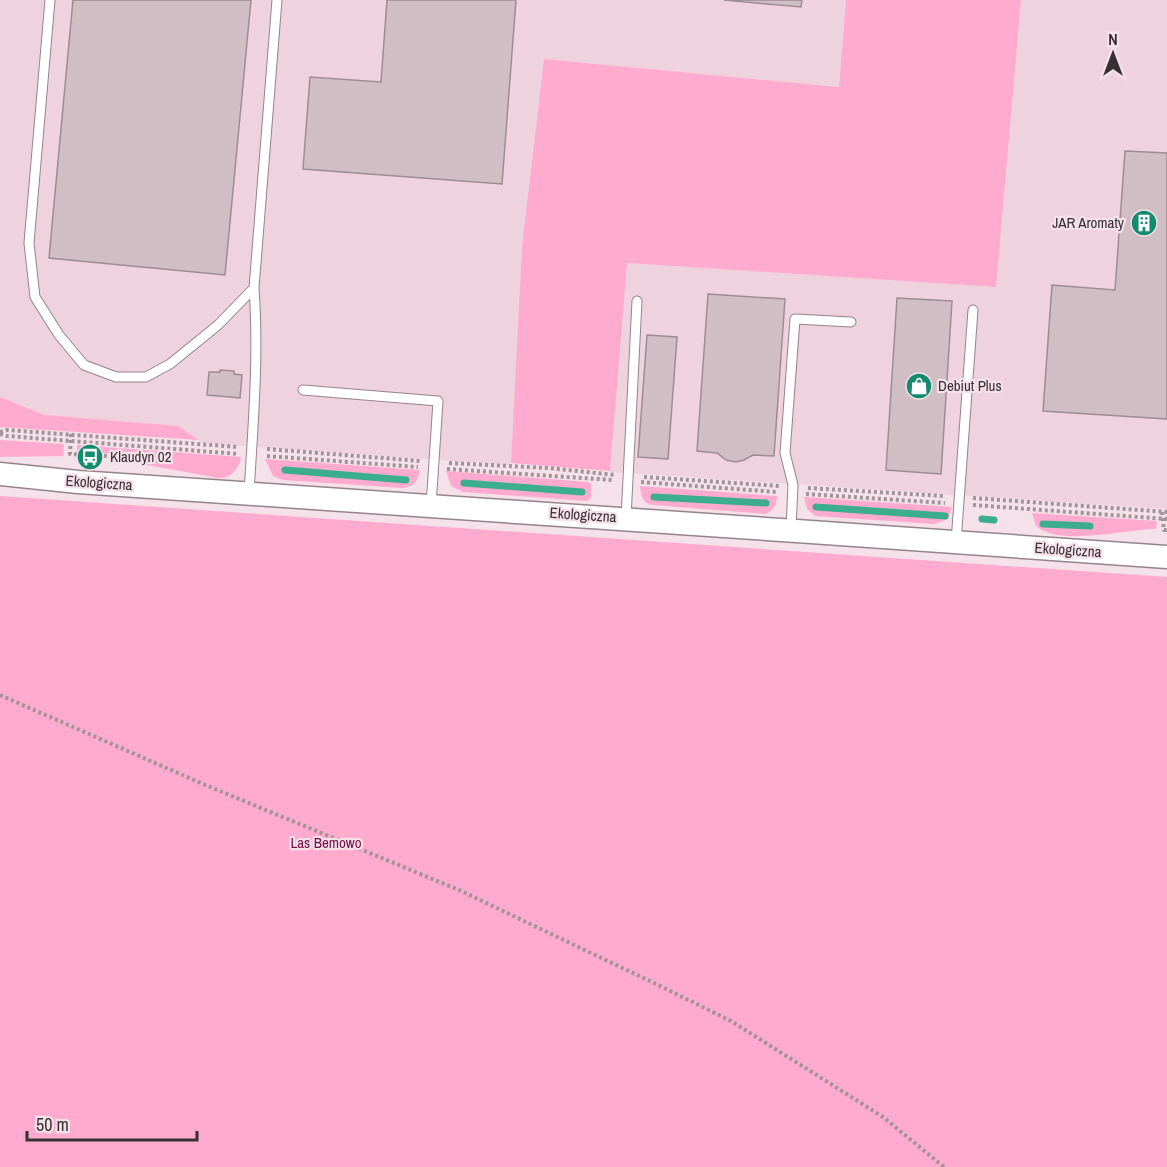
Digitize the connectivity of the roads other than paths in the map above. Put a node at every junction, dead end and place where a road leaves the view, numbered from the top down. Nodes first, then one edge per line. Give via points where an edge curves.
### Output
1 (50, 0) edge
2 (277, 0) edge
3 (254, 288) junction
4 (637, 301) dead end
5 (973, 310) dead end
6 (851, 322) dead end
7 (303, 390) dead end
8 (0, 474) edge
9 (249, 493) junction
10 (431, 506) junction
11 (626, 518) junction
12 (790, 531) junction
13 (956, 542) junction
14 (1167, 557) edge

1 - 3 lane via 29,243 35,297 59,335 84,365 116,377 146,377 170,364 218,326
2 - 3 lane
3 - 9 lane via 257,333
4 - 11 lane
5 - 13 lane
6 - 12 lane via 795,319 785,453 793,490
7 - 10 lane via 438,401
8 - 9 street, Ekologiczna
9 - 10 street, Ekologiczna
10 - 11 street, Ekologiczna
11 - 12 street, Ekologiczna
12 - 13 street, Ekologiczna
13 - 14 street, Ekologiczna

